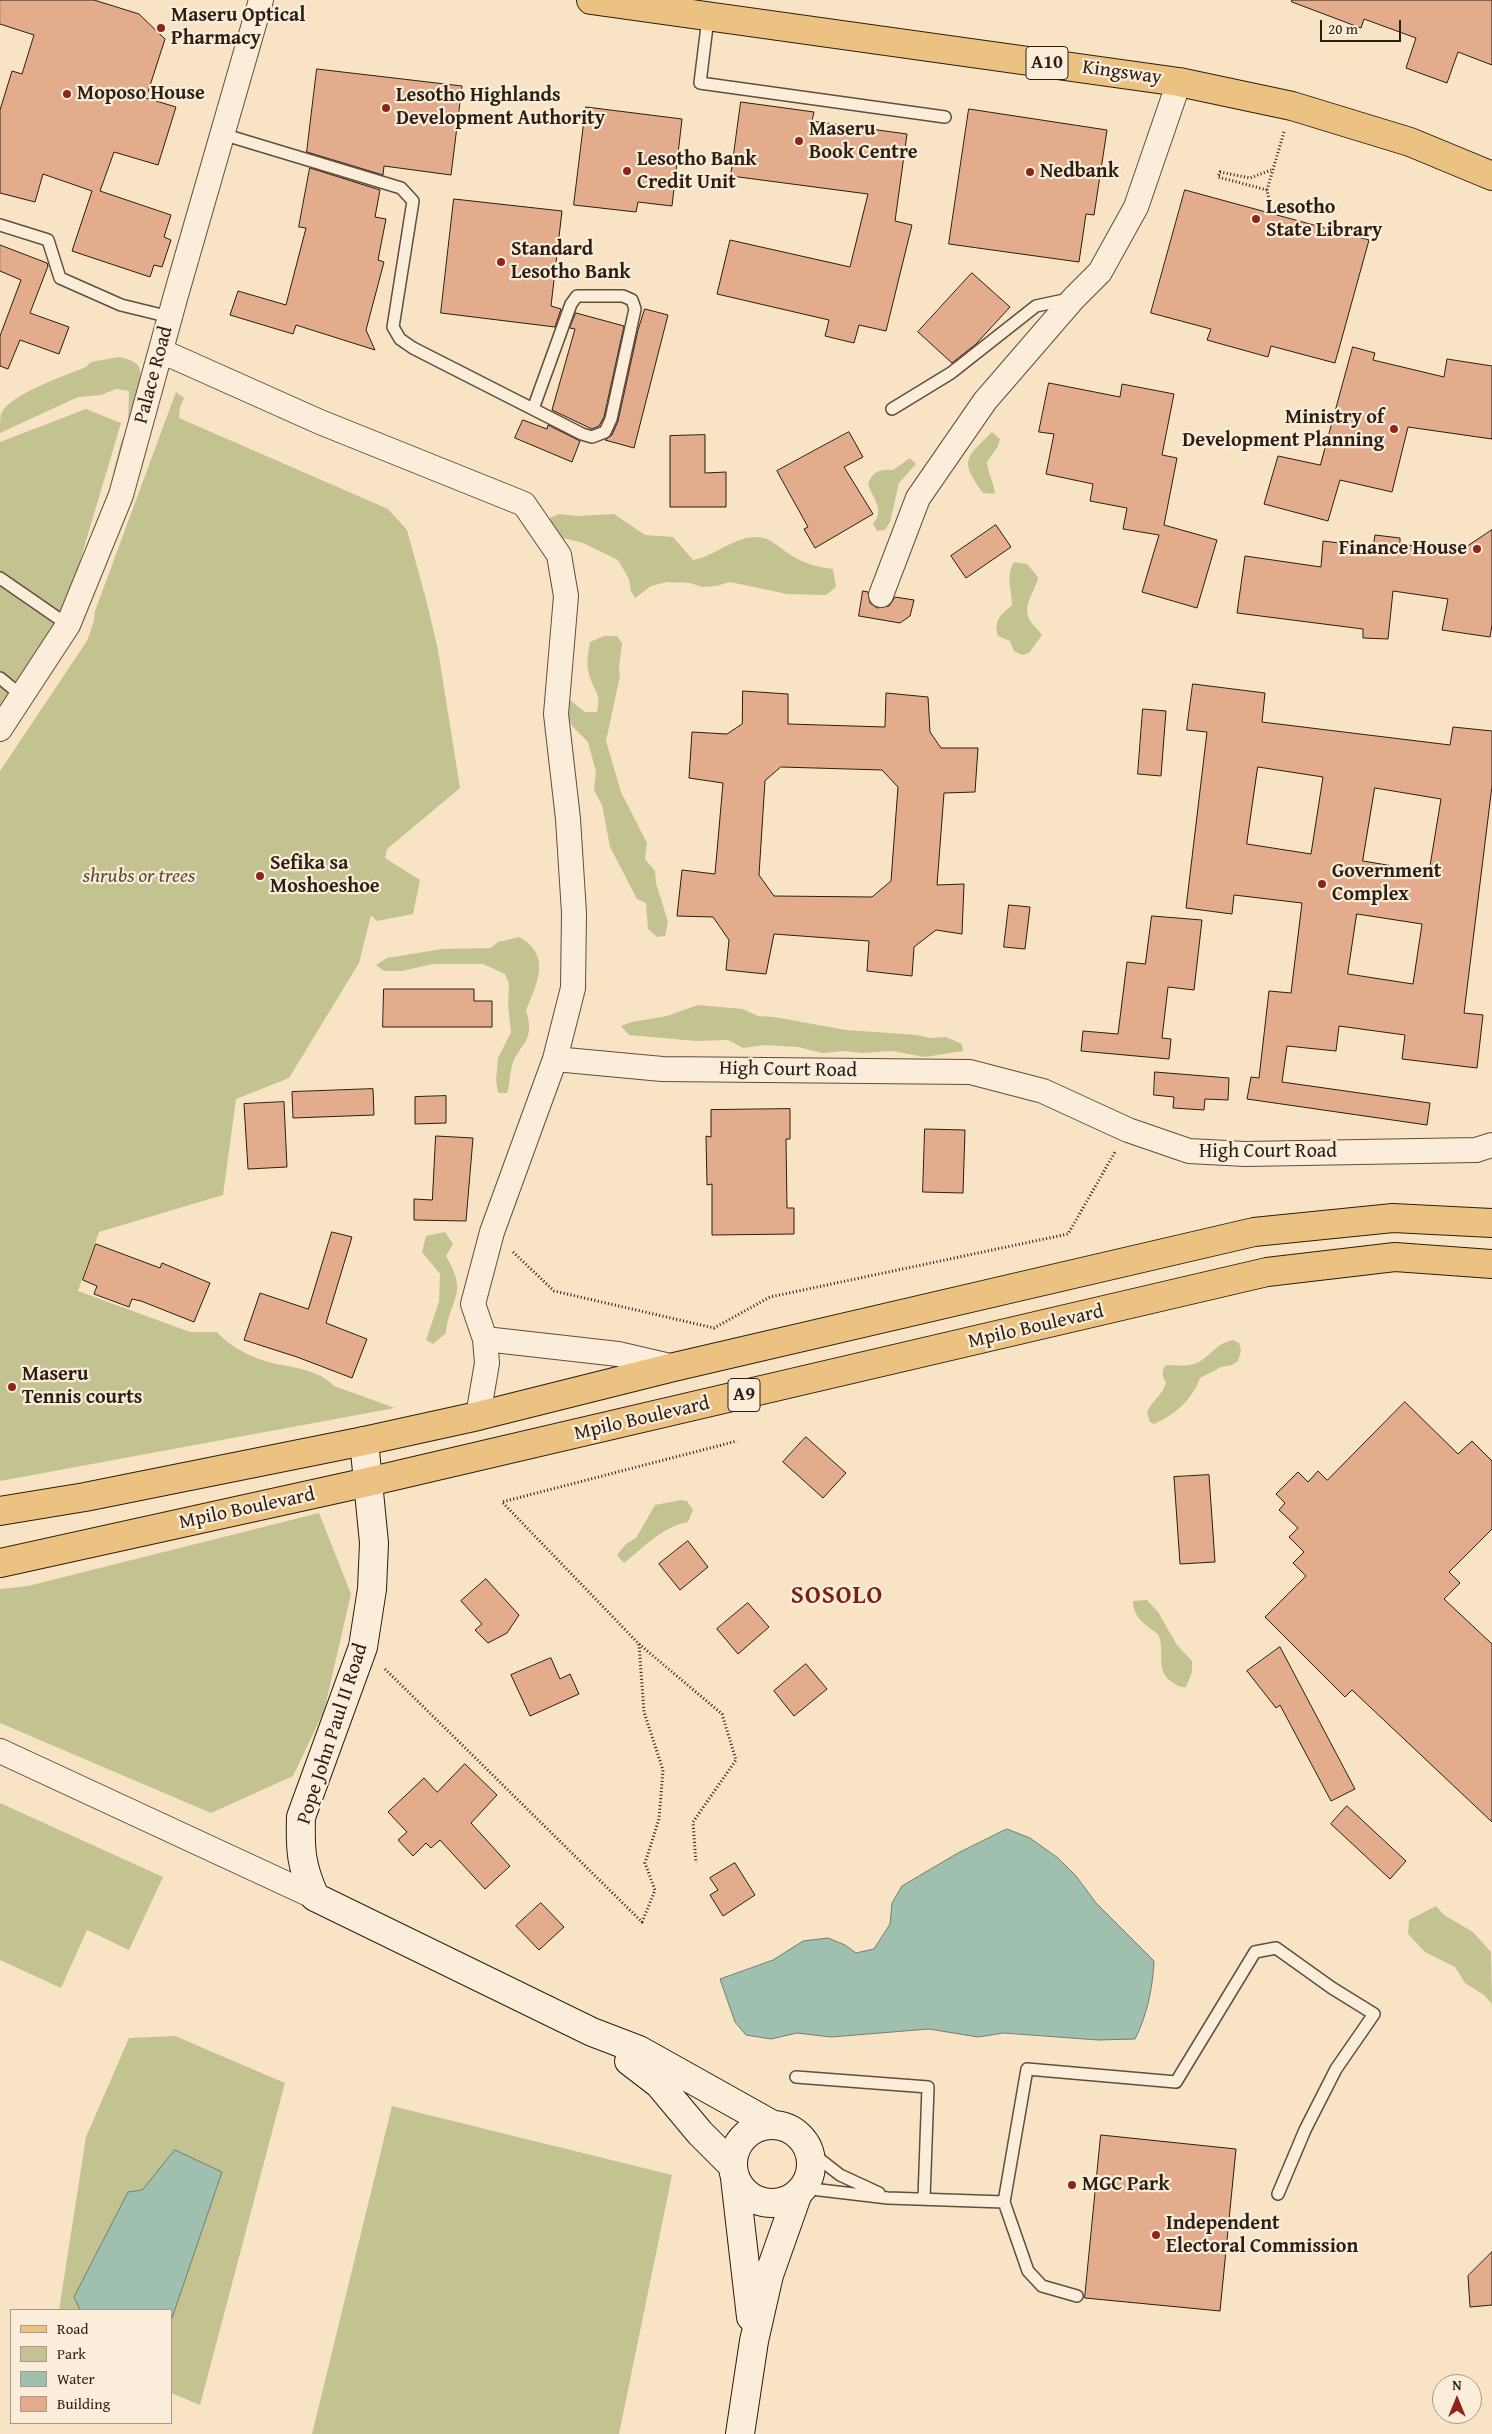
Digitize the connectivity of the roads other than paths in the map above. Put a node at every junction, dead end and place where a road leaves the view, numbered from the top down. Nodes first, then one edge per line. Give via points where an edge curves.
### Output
1 (262, 0) edge
2 (591, 0) edge
3 (627, 3) edge
4 (708, 18) junction
5 (1179, 82) junction
6 (944, 117) dead end
7 (222, 134) junction
8 (1492, 176) edge
9 (0, 225) edge
10 (1074, 298) junction
11 (170, 316) junction
12 (161, 350) junction
13 (533, 409) junction
14 (892, 409) dead end
15 (0, 578) edge
16 (881, 594) dead end
17 (68, 625) junction
18 (0, 678) edge
19 (22, 696) junction
20 (0, 729) edge
21 (555, 1059) junction
22 (1492, 1145) edge
23 (1492, 1223) edge
24 (1492, 1264) edge
25 (485, 1339) junction
26 (674, 1367) junction
27 (478, 1416) junction
28 (364, 1441) junction
29 (368, 1482) junction
30 (0, 1511) edge
31 (0, 1563) edge
32 (0, 1751) edge
33 (315, 1897) junction
34 (592, 2032) junction
35 (796, 2077) dead end
36 (773, 2125) junction
37 (808, 2150) junction
38 (734, 2172) junction
39 (801, 2191) junction
40 (1278, 2194) dead end
41 (888, 2198) junction
42 (924, 2198) junction
43 (1004, 2202) junction
44 (1077, 2296) dead end
45 (754, 2341) junction
46 (740, 2434) edge

1 - 7 street, Palace Road
2 - 3 main road, Kingsway / A10
3 - 4 main road, Kingsway / A10
4 - 5 main road, Kingsway / A10
4 - 6 lane via 700,83
5 - 8 main road, Kingsway / A10 via 1292,106 1410,142
5 - 10 street via 1136,207 1100,272
7 - 11 street, Palace Road
7 - 13 lane via 401,188 413,202 393,327 400,339
9 - 11 lane via 48,240 60,278 122,305
10 - 14 lane via 1036,306 951,373
10 - 16 street via 985,401 918,498
11 - 12 street, Palace Road
12 - 17 street, Palace Road via 121,495
12 - 21 street via 320,422 524,504 559,555 566,596 556,714 574,913 573,988
13 - 13 lane via 582,434 592,436 605,432 611,420 635,309 632,300 623,296 577,296 571,304
15 - 17 lane
17 - 19 street, Palace Road
18 - 19 lane
19 - 20 street, Palace Road
21 - 22 street, High Court Road via 662,1069 970,1072 1043,1090 1128,1130 1189,1151 1245,1154 1476,1150
21 - 25 street via 492,1232 473,1304
23 - 26 main road, Mpilo Boulevard / A9 via 1393,1218 1254,1232
24 - 29 main road, Mpilo Boulevard / A9 via 1394,1258 1267,1272
25 - 26 street via 618,1354
25 - 27 street via 487,1363
26 - 27 main road, Mpilo Boulevard / A9
27 - 28 main road, Mpilo Boulevard / A9
28 - 29 main road, Pope John Paul II Road
28 - 30 main road, Mpilo Boulevard / A9
29 - 31 main road, Mpilo Boulevard / A9
29 - 33 main road, Pope John Paul II Road via 374,1543 372,1589 363,1647 301,1817 304,1871
32 - 33 street
33 - 34 main road
34 - 36 main road via 639,2050
34 - 38 main road via 659,2084
35 - 42 lane via 928,2086
36 - 37 main road via 794,2132
36 - 38 main road via 748,2133 740,2142 734,2154
37 - 39 main road via 809,2176
37 - 41 lane via 840,2175
38 - 39 main road via 742,2189 762,2202 787,2200
38 - 45 main road
39 - 41 lane
39 - 45 main road via 769,2274
40 - 43 lane via 1336,2069 1374,2014 1276,1948 1255,1952 1176,2082 1027,2069
41 - 42 lane
42 - 43 lane
43 - 44 lane via 1028,2271 1042,2286
45 - 46 main road

